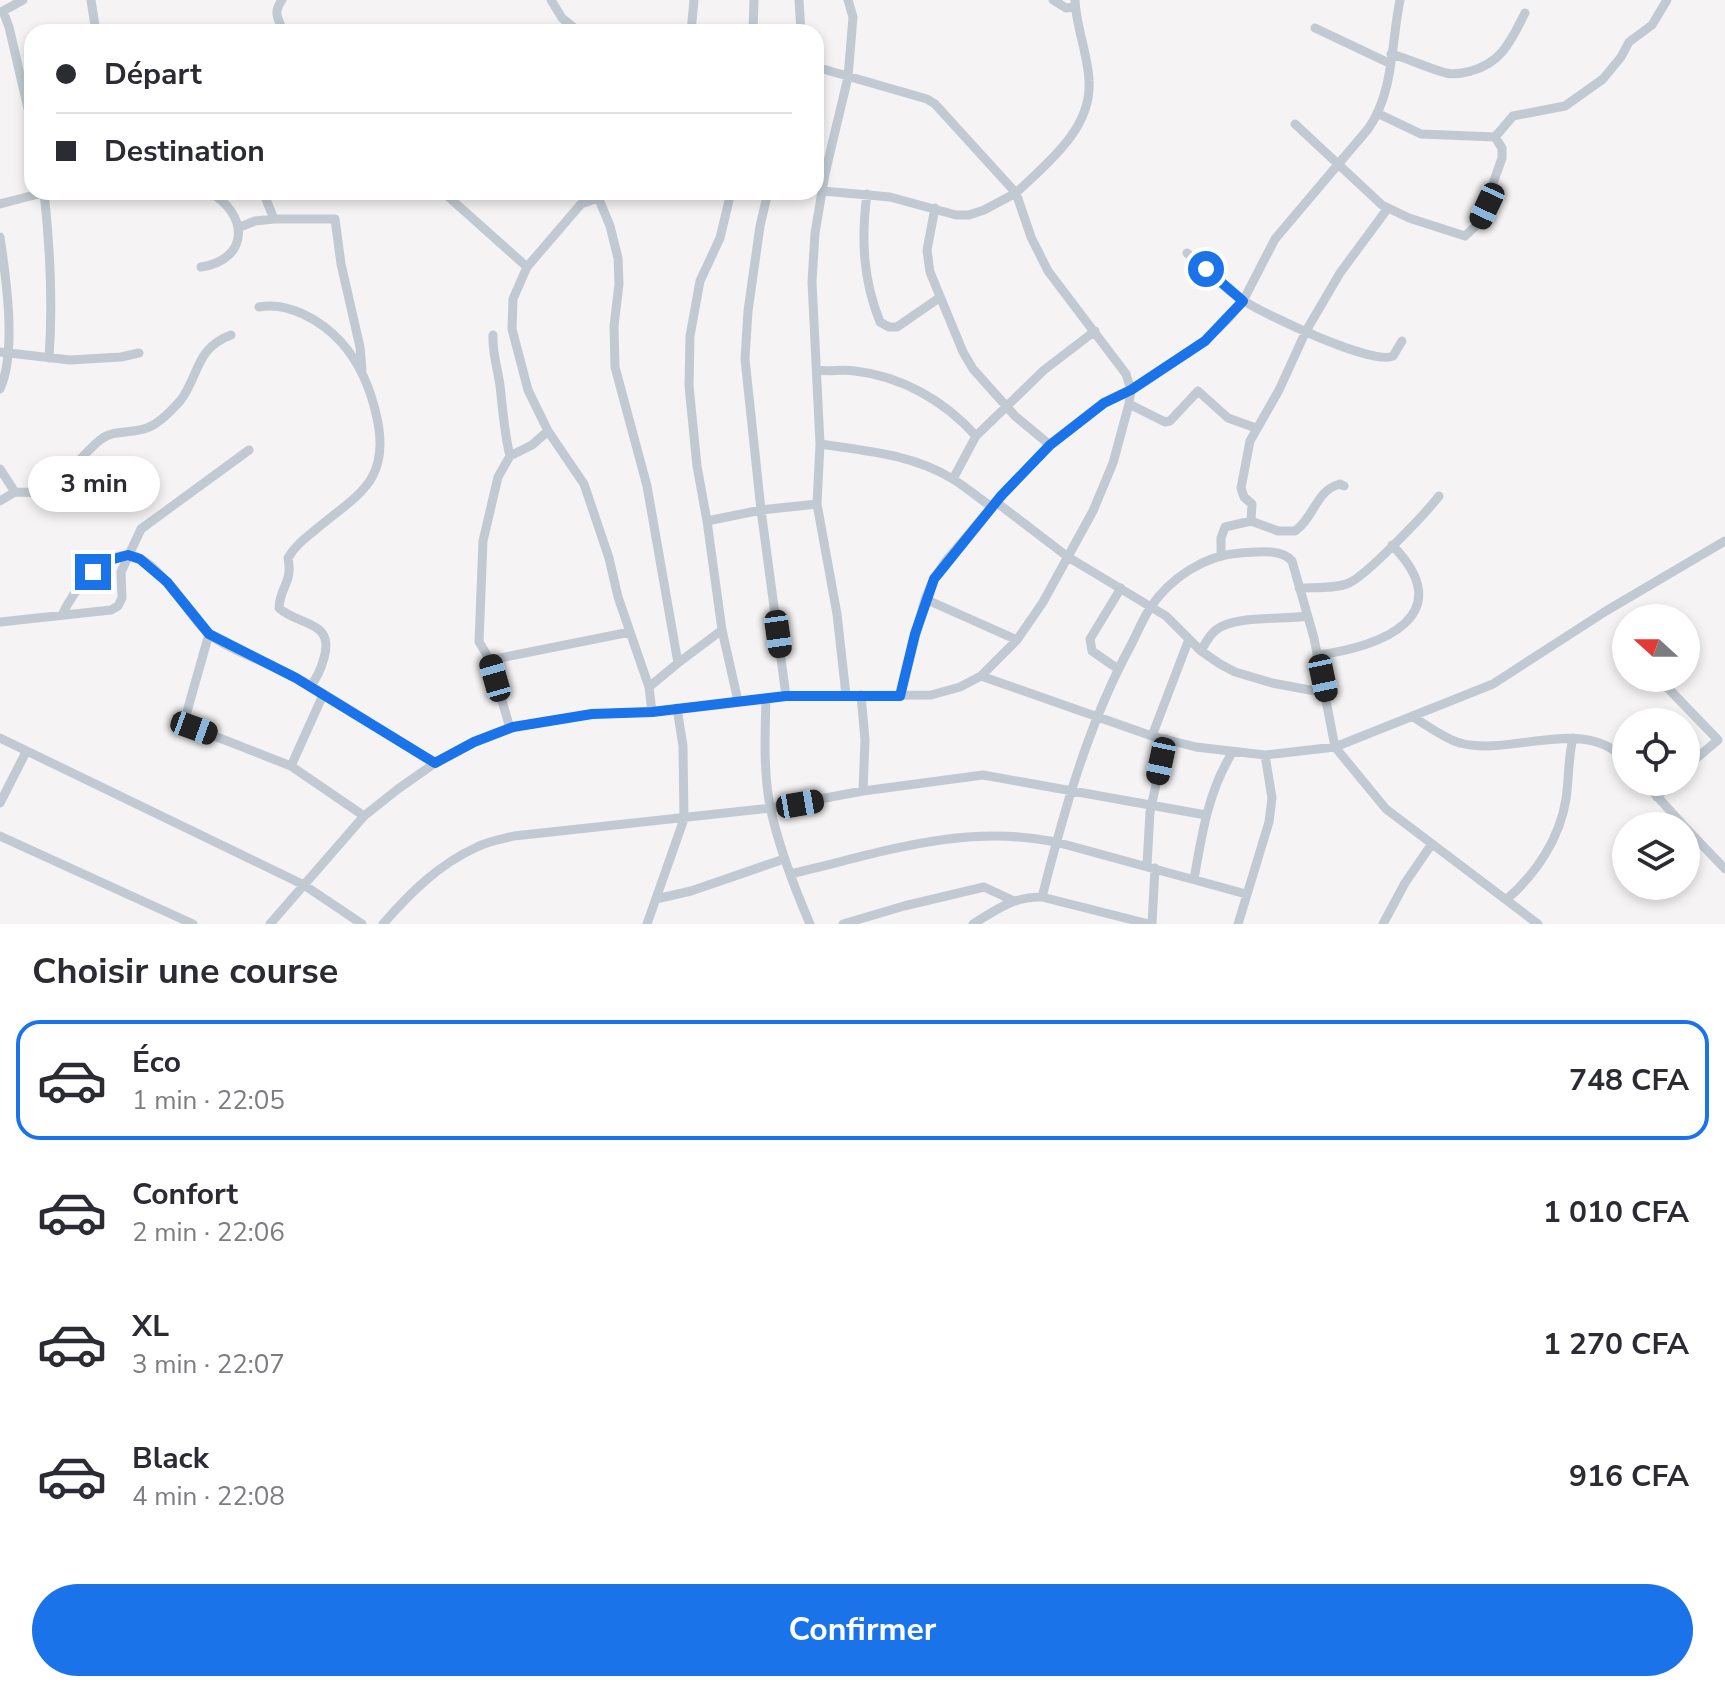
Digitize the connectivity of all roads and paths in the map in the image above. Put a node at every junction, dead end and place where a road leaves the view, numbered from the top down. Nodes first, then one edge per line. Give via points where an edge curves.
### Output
1 (23, 0) edge
2 (91, 0) edge
3 (282, 0) edge
4 (551, 0) edge
5 (694, 0) edge
6 (754, 0) edge
7 (799, 0) edge
8 (848, 0) edge
9 (1053, 0) edge
10 (1400, 0) edge
11 (1667, 0) edge
12 (1075, 4) edge
13 (1, 9) edge
14 (1525, 13) dead end
15 (95, 24) edge
16 (281, 24) edge
17 (569, 24) edge
18 (692, 24) edge
19 (753, 24) edge
20 (800, 24) edge
21 (1315, 28) dead end
22 (1390, 59) junction
23 (824, 70) edge
24 (848, 77) junction
25 (24, 92) edge
26 (1379, 114) junction
27 (1295, 124) dead end
28 (1495, 137) junction
29 (1338, 165) junction
30 (824, 186) edge
31 (824, 191) edge
32 (1016, 193) junction
33 (867, 194) junction
34 (24, 197) edge
35 (45, 200) edge
36 (219, 200) edge
37 (266, 200) edge
38 (452, 200) edge
39 (587, 200) edge
40 (599, 200) edge
41 (729, 200) edge
42 (766, 200) edge
43 (821, 200) edge
44 (0, 204) edge
45 (935, 208) junction
46 (1388, 208) junction
47 (274, 219) junction
48 (240, 227) junction
49 (0, 237) edge
50 (1187, 253) dead end
51 (201, 267) dead end
52 (527, 267) junction
53 (939, 298) junction
54 (1243, 301) junction
55 (259, 307) dead end
56 (1095, 331) junction
57 (1306, 331) junction
58 (231, 335) dead end
59 (493, 335) dead end
60 (1402, 341) dead end
61 (4, 352) edge
62 (139, 353) dead end
63 (49, 358) junction
64 (362, 370) junction
65 (817, 370) junction
66 (0, 389) edge
67 (1131, 390) junction
68 (1129, 404) junction
69 (1007, 406) junction
70 (1256, 428) junction
71 (548, 431) junction
72 (976, 436) junction
73 (820, 444) junction
74 (1050, 445) junction
75 (249, 450) dead end
76 (510, 456) junction
77 (0, 469) edge
78 (953, 479) junction
79 (1344, 486) dead end
80 (15, 492) junction
81 (1439, 496) dead end
82 (0, 501) edge
83 (817, 504) junction
84 (994, 505) junction
85 (761, 510) junction
86 (707, 521) junction
87 (1251, 521) junction
88 (1725, 541) edge
89 (1392, 545) junction
90 (1221, 554) junction
91 (128, 555) junction
92 (1068, 557) junction
93 (1121, 588) junction
94 (1299, 588) junction
95 (925, 599) junction
96 (1151, 606) junction
97 (62, 615) junction
98 (1307, 616) junction
99 (0, 622) edge
100 (722, 630) junction
101 (630, 632) junction
102 (209, 634) junction
103 (1189, 639) junction
104 (1017, 640) junction
105 (1201, 651) junction
106 (1318, 655) junction
107 (490, 660) junction
108 (678, 663) junction
109 (1118, 669) junction
110 (981, 676) junction
111 (310, 687) junction
112 (649, 687) junction
113 (1672, 692) edge
114 (1326, 693) junction
115 (323, 695) junction
116 (846, 695) junction
117 (861, 695) junction
118 (786, 696) junction
119 (900, 696) junction
120 (766, 698) junction
121 (738, 701) junction
122 (677, 708) junction
123 (1687, 708) edge
124 (652, 712) junction
125 (1412, 716) junction
126 (1098, 718) junction
127 (1700, 721) edge
128 (510, 728) junction
129 (1152, 736) junction
130 (0, 738) edge
131 (1573, 738) junction
132 (1166, 739) junction
133 (1335, 747) junction
134 (1612, 750) edge
135 (26, 752) junction
136 (1232, 753) junction
137 (1265, 755) junction
138 (1700, 755) edge
139 (435, 763) junction
140 (291, 766) junction
141 (863, 791) junction
142 (1072, 791) junction
143 (1657, 797) edge
144 (0, 803) edge
145 (1151, 805) junction
146 (771, 808) junction
147 (1671, 812) edge
148 (1206, 815) junction
149 (364, 816) junction
150 (684, 819) junction
151 (0, 836) edge
152 (1056, 842) junction
153 (1700, 843) edge
154 (1431, 845) junction
155 (784, 859) junction
156 (1151, 866) junction
157 (1725, 869) edge
158 (790, 874) junction
159 (1194, 879) junction
160 (304, 885) junction
161 (1246, 894) junction
162 (1042, 897) junction
163 (656, 899) junction
164 (1507, 899) junction
165 (1012, 900) junction
166 (355, 922) edge
167 (809, 922) edge
168 (193, 924) edge
169 (270, 924) edge
170 (383, 924) edge
171 (647, 924) edge
172 (797, 924) edge
173 (843, 924) edge
174 (973, 924) edge
175 (1151, 924) edge
176 (1238, 924) edge
177 (1383, 924) edge
178 (1538, 924) edge

1 - 13 street
2 - 15 street
3 - 16 street via 275,17
4 - 17 street
5 - 18 street
6 - 19 street
7 - 20 street
8 - 24 street via 853,17
9 - 12 street via 1066,8
10 - 22 street
11 - 28 street via 1652,25 1629,42 1603,79 1565,106 1513,116
12 - 32 street via 1089,81 1086,110 1063,147
13 - 25 street
14 - 22 street via 1503,54 1476,69 1457,74
21 - 22 street
22 - 26 street
23 - 24 street
24 - 30 street
24 - 32 street via 935,104
26 - 28 street via 1421,134
26 - 29 street
27 - 29 street
28 - 46 street via 1502,158 1479,223 1465,236
29 - 46 street
29 - 54 street via 1275,239
31 - 33 street
32 - 45 street via 969,215
32 - 56 street via 1048,271
33 - 45 street
33 - 53 street via 865,266 880,322 897,327
34 - 44 street
35 - 63 street
36 - 48 street
37 - 47 street
38 - 52 street
39 - 52 street
40 - 108 street via 618,258 615,367 647,486
41 - 86 street via 720,238 700,281 690,336 692,412
42 - 85 street via 745,359
43 - 65 street via 812,282
45 - 53 street via 927,250
46 - 57 street
47 - 48 street
47 - 64 street via 335,219
48 - 51 street via 228,255
49 - 61 street
50 - 54 street
52 - 71 street via 513,299 512,329 528,390
53 - 69 street via 973,369
54 - 57 street
54 - 67 street via 1205,341
55 - 64 street via 277,306 315,321 335,335
56 - 67 street via 1126,374
56 - 69 street
57 - 60 street via 1379,359 1393,356
57 - 70 street
58 - 80 street via 212,347 196,365 179,401 148,428 100,440 48,493
59 - 76 street
61 - 63 street
61 - 66 street via 8,369
62 - 63 street
64 - 111 street via 382,441 379,462 364,488 290,554 290,575 278,603 282,612 315,627 325,638 320,670
65 - 72 street via 869,373 913,388 945,407
65 - 73 street
67 - 68 street
67 - 74 street via 1104,403
68 - 70 street via 1165,422 1198,391 1228,418
68 - 92 street via 1113,463
69 - 72 street
69 - 74 street
70 - 87 street via 1247,447 1241,488 1252,504
71 - 76 street
71 - 101 street via 584,484
72 - 78 street
73 - 78 street via 894,455
73 - 83 street
74 - 84 street
75 - 91 street via 141,529
76 - 107 street via 498,477 483,541 479,642
77 - 80 street
78 - 84 street
79 - 87 street via 1328,488 1295,531
80 - 82 street
81 - 89 street
83 - 85 street
83 - 116 street
84 - 92 street
84 - 95 street via 945,562
85 - 86 street
85 - 118 street
86 - 100 street
87 - 90 street via 1225,527
88 - 125 street via 1493,684
89 - 94 street via 1349,583
89 - 106 street via 1414,575 1420,594 1410,618 1377,641
90 - 94 street via 1283,554 1292,561
90 - 96 street via 1179,577
91 - 97 street via 93,572
91 - 97 street via 118,606
91 - 102 street via 167,582
92 - 93 street
92 - 104 street
93 - 96 street
93 - 109 street via 1090,639 1097,657
94 - 98 street
95 - 104 street
95 - 119 street
96 - 103 street
96 - 109 street
97 - 99 street
98 - 105 street via 1219,626
98 - 106 street
100 - 108 street
100 - 121 street
101 - 107 street
101 - 112 street
102 - 111 street
102 - 140 street via 188,723
103 - 105 street
103 - 129 street
104 - 110 street
105 - 114 street via 1235,672
106 - 114 street
107 - 128 street
108 - 112 street
109 - 126 street
110 - 119 street via 931,695
110 - 126 street
111 - 115 street
112 - 124 street
113 - 123 street
114 - 133 street
115 - 139 street
115 - 140 street
116 - 117 street
116 - 118 street
117 - 119 street
117 - 141 street
118 - 120 street
120 - 121 street
120 - 146 street
121 - 122 street
122 - 124 street
122 - 150 street
124 - 128 street via 592,714
125 - 131 street via 1457,743 1501,746
125 - 133 street
126 - 129 street
126 - 142 street
127 - 138 street via 1718,740
128 - 139 street
129 - 132 street
130 - 135 street
131 - 134 street
131 - 164 street via 1559,827 1549,850
132 - 136 street
132 - 145 street
133 - 137 street
133 - 154 street via 1386,809
135 - 144 street
135 - 160 street
136 - 137 street
136 - 148 street
137 - 161 street via 1272,798 1269,822
139 - 149 street
140 - 149 street
141 - 142 street via 983,775
141 - 146 street
142 - 145 street
142 - 152 street
143 - 147 street
145 - 148 street
145 - 156 street
146 - 150 street
146 - 155 street
148 - 159 street
149 - 160 street
150 - 163 street
150 - 170 street via 514,836 479,846 413,890
151 - 168 street
152 - 156 street
152 - 158 street via 964,836
152 - 162 street
153 - 157 street
154 - 164 street
154 - 177 street
155 - 158 street
155 - 163 street
156 - 159 street
156 - 175 street
158 - 167 street
159 - 161 street
160 - 166 street
160 - 169 street
161 - 176 street
162 - 165 street
162 - 175 street
163 - 171 street
164 - 178 street
165 - 173 street via 984,887
165 - 174 street
167 - 172 street

